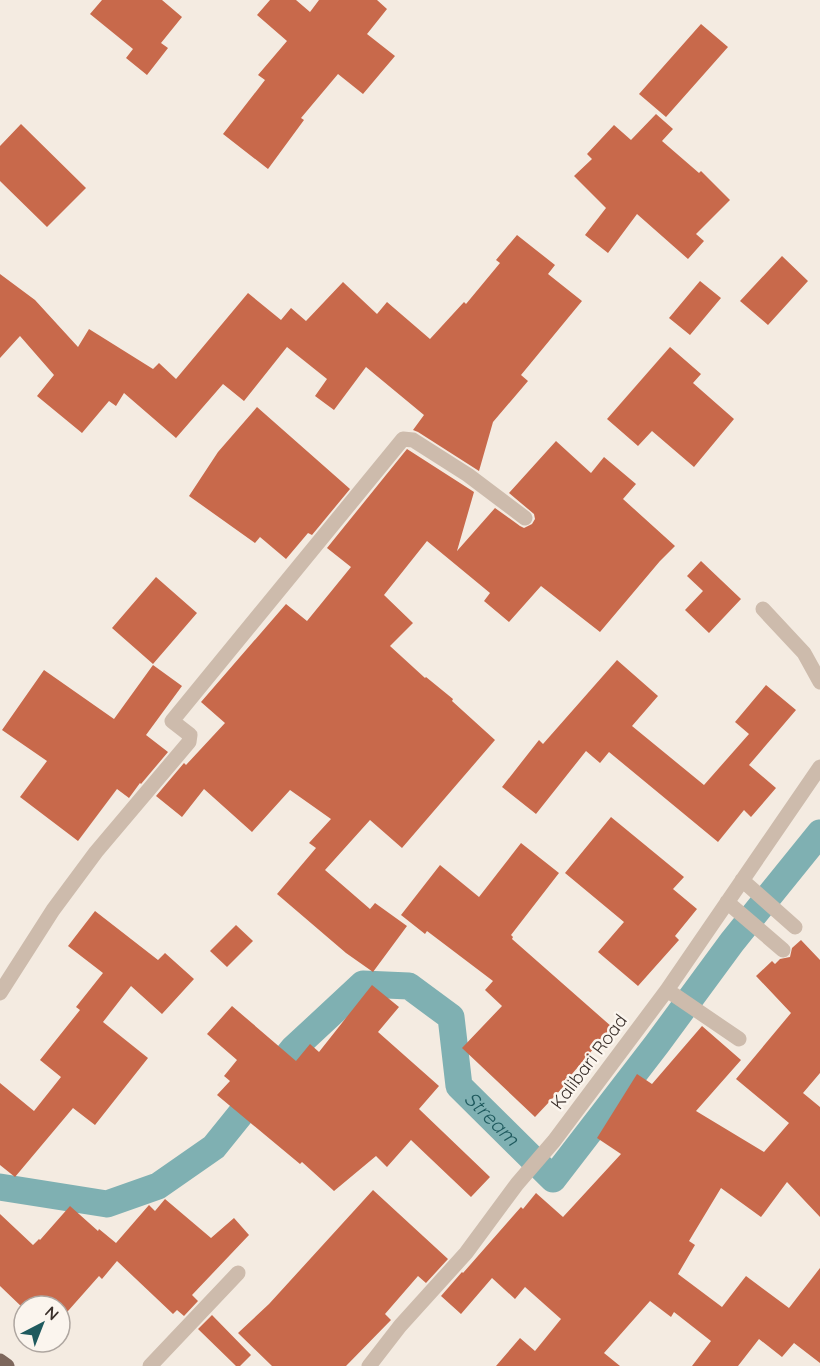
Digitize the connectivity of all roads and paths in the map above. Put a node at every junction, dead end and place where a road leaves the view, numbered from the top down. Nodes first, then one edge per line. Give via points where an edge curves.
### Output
1 (525, 518) dead end
2 (763, 609) dead end
3 (820, 682) edge
4 (820, 767) edge
5 (743, 881) junction
6 (728, 903) junction
7 (795, 927) dead end
8 (783, 950) dead end
9 (668, 991) junction
10 (0, 993) edge
11 (739, 1039) dead end
12 (238, 1273) dead end
13 (0, 1361) edge
14 (7, 1366) edge
15 (150, 1366) edge
16 (369, 1366) edge

1 - 10 street via 468,475 413,440 403,439 172,721 190,735 189,742 96,852
2 - 3 street via 804,653
4 - 5 street, Kalibari Road
5 - 6 street, Kalibari Road
5 - 7 street
6 - 8 street
6 - 9 street, Kalibari Road
9 - 11 street
9 - 16 street, Kalibari Road via 466,1253
12 - 15 street
13 - 14 main road

